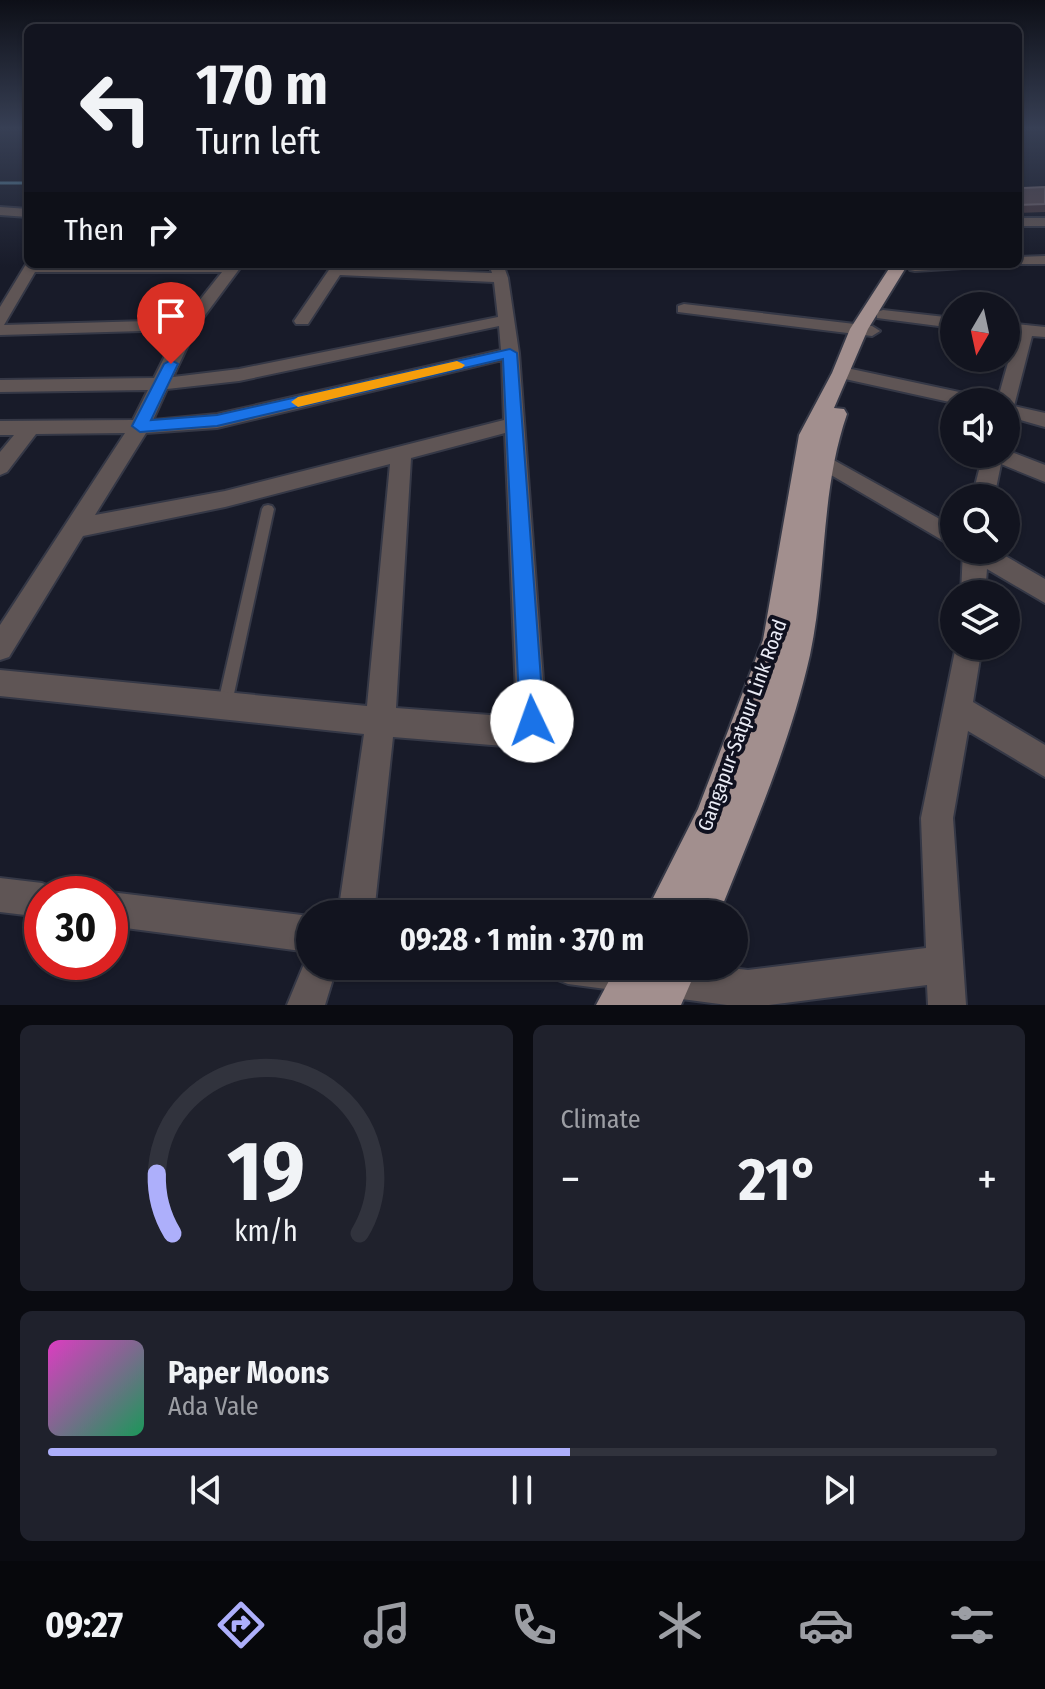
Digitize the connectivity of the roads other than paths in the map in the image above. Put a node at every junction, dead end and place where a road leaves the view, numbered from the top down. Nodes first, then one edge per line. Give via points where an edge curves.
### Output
1 (0, 211) edge
2 (24, 213) edge
3 (1022, 222) edge
4 (1045, 222) edge
5 (1045, 260) edge
6 (1022, 261) edge
7 (30, 268) edge
8 (233, 268) edge
9 (909, 268) edge
10 (499, 271) edge
11 (684, 309) dead end
12 (506, 320) junction
13 (0, 321) edge
14 (302, 321) dead end
15 (940, 323) edge
16 (189, 325) junction
17 (871, 325) junction
18 (1020, 329) edge
19 (0, 330) edge
20 (1025, 330) junction
21 (1045, 332) edge
22 (510, 353) junction
23 (847, 375) junction
24 (162, 384) junction
25 (0, 386) edge
26 (1010, 388) edge
27 (940, 393) edge
28 (1020, 414) edge
29 (1045, 420) edge
30 (514, 424) junction
31 (140, 426) junction
32 (0, 428) edge
33 (30, 428) junction
34 (401, 456) junction
35 (821, 460) junction
36 (1020, 464) edge
37 (0, 467) edge
38 (1045, 474) edge
39 (268, 509) dead end
40 (76, 528) junction
41 (940, 530) edge
42 (999, 564) edge
43 (1045, 592) edge
44 (0, 648) edge
45 (967, 660) edge
46 (0, 683) edge
47 (225, 703) junction
48 (958, 709) junction
49 (380, 724) junction
50 (1045, 762) edge
51 (0, 895) edge
52 (24, 898) edge
53 (358, 900) edge
54 (671, 900) edge
55 (706, 900) edge
56 (128, 911) edge
57 (296, 932) edge
58 (945, 964) junction
59 (314, 980) edge
60 (650, 983) edge
61 (306, 1005) edge
62 (947, 1005) edge

1 - 2 street
3 - 4 street
5 - 6 street
7 - 13 street via 13,283
8 - 16 street
9 - 17 main road, Gangapur-Satpur Link Road
10 - 12 street
10 - 14 street via 336,270
11 - 17 street
12 - 22 street
12 - 24 street via 239,375
15 - 17 street
16 - 19 street
16 - 24 street
17 - 23 main road, Gangapur-Satpur Link Road
18 - 20 street
20 - 21 street
20 - 26 street
22 - 30 street
22 - 31 street via 217,421
23 - 27 street
23 - 35 main road, Gangapur-Satpur Link Road
23 - 54 main road, Gangapur-Satpur Link Road via 805,450 777,640 712,818
24 - 25 street
24 - 31 street
28 - 29 street
30 - 34 street
30 - 49 street via 532,721 515,732
31 - 33 street
31 - 40 street
32 - 33 street
33 - 37 street
34 - 40 street
34 - 49 street
35 - 41 street
35 - 55 main road, Gangapur-Satpur Link Road via 797,649 747,801
36 - 38 street
39 - 47 lane
40 - 44 street
42 - 43 street
45 - 48 street
46 - 47 street
47 - 49 street
48 - 50 street
48 - 58 street via 937,818
49 - 53 street
51 - 52 street
56 - 57 street
58 - 60 street via 748,989
58 - 62 street
59 - 61 street

